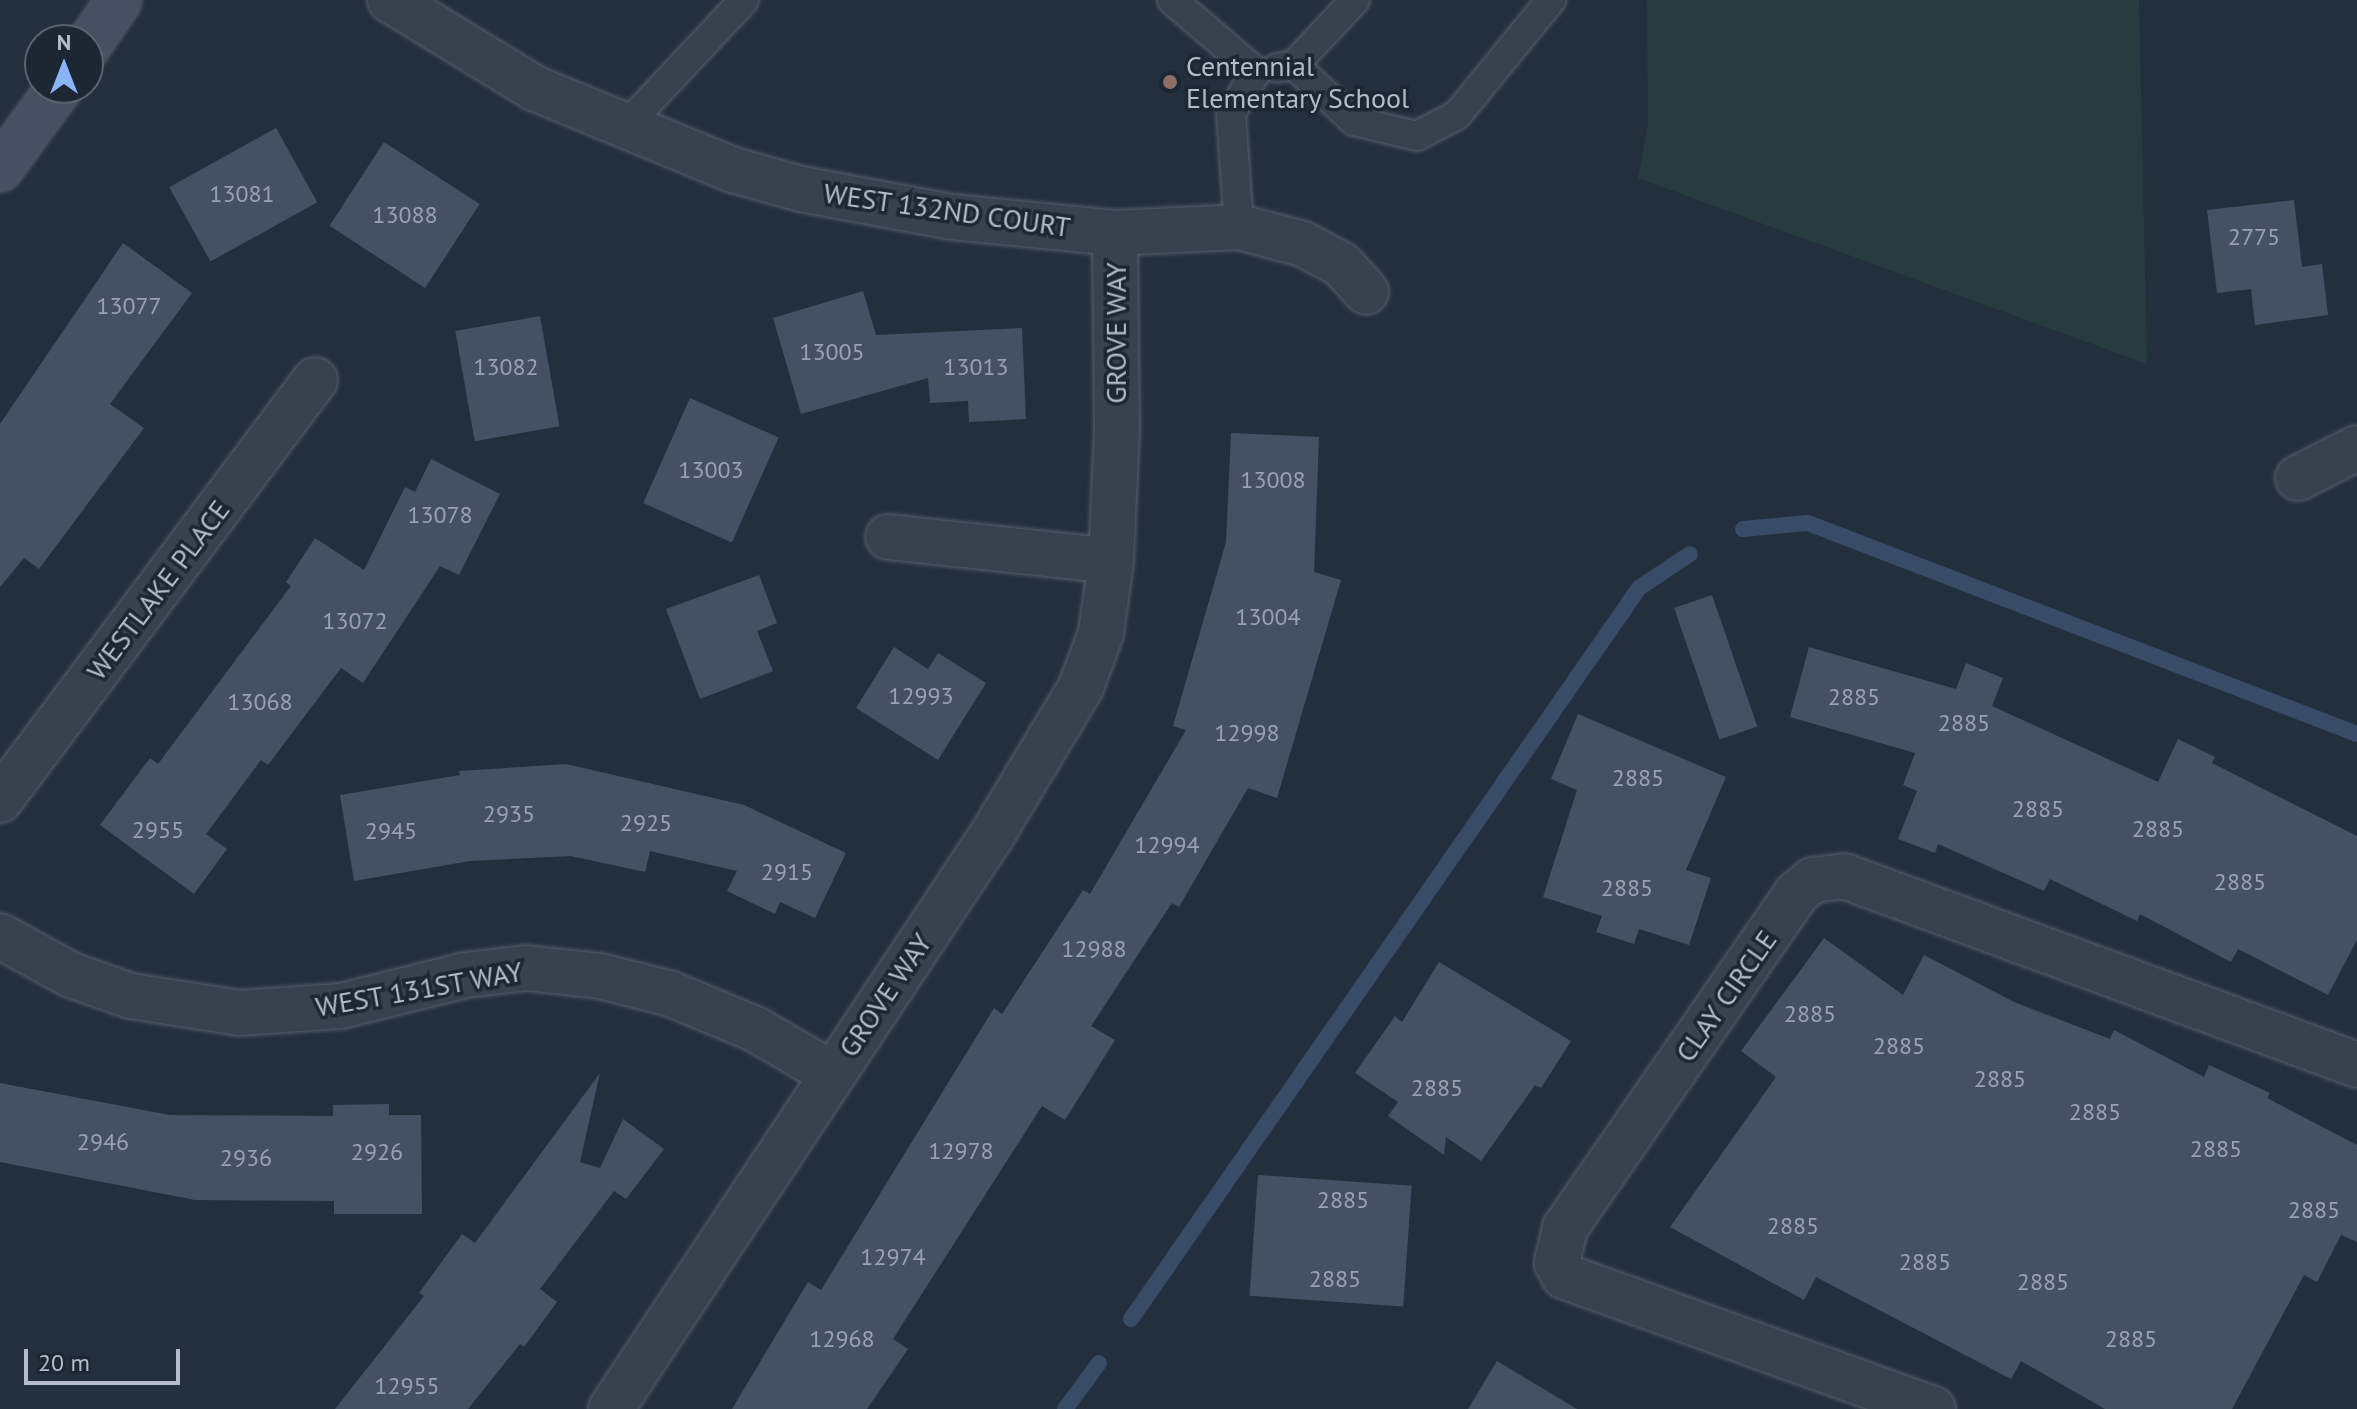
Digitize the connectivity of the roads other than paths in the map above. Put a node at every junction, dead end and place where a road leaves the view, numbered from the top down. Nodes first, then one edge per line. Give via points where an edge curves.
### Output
1 (119, 0) edge
2 (390, 0) edge
3 (744, 0) edge
4 (1172, 0) edge
5 (1355, 0) edge
6 (1551, 0) edge
7 (103, 24) edge
8 (1294, 65) junction
9 (1256, 72) junction
10 (47, 104) edge
11 (624, 128) junction
12 (0, 169) edge
13 (1239, 227) junction
14 (1115, 233) junction
15 (1366, 292) dead end
16 (315, 380) dead end
17 (2357, 448) edge
18 (2298, 478) dead end
19 (888, 537) dead end
20 (1111, 561) junction
21 (0, 800) edge
22 (0, 936) edge
23 (2357, 1065) edge
24 (832, 1074) junction
25 (611, 1409) edge
26 (1933, 1409) edge

1 - 7 street
2 - 11 street, WEST 132ND COURT via 534,88
3 - 11 lane
4 - 9 lane
5 - 8 lane
6 - 8 lane via 1457,115 1417,136 1354,121
8 - 9 lane
9 - 13 lane via 1231,113
10 - 12 street
11 - 14 street, WEST 132ND COURT via 733,170 801,189 952,217
13 - 14 street, GROVE WAY
13 - 15 street, GROVE WAY via 1303,244 1342,265
14 - 20 street, GROVE WAY via 1117,430
16 - 21 street, WESTLAKE PLACE
17 - 18 street
19 - 20 street
20 - 24 street, GROVE WAY via 1101,633 1081,687 992,835
22 - 24 street, WEST 131ST WAY via 71,975 131,996 240,1013 341,1006 465,975 526,968 600,976 671,994 755,1029
23 - 26 street, CLAY CIRCLE via 1844,876 1822,876 1797,893 1565,1228 1557,1263 1564,1276
24 - 25 street, GROVE WAY

